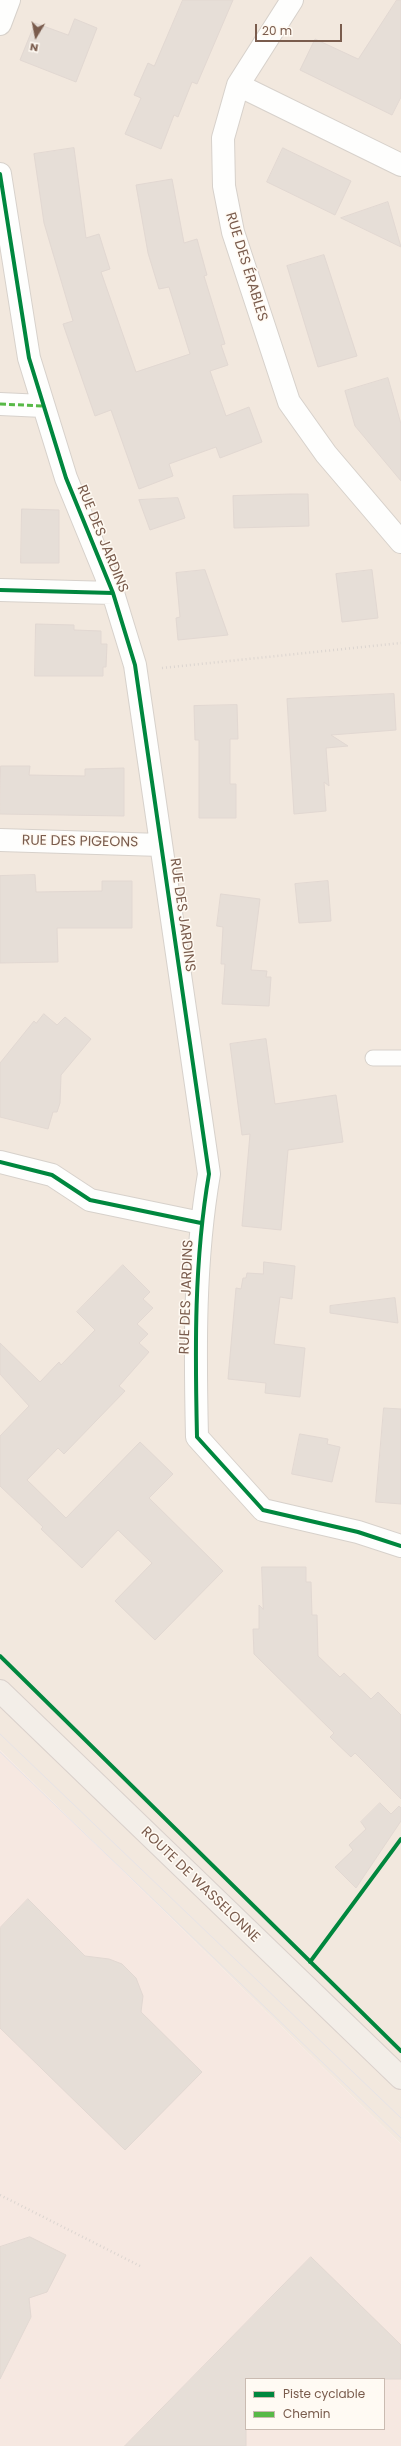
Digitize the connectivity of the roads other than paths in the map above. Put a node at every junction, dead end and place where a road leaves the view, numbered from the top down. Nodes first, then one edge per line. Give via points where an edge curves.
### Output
1 (9, 0) edge
2 (292, 0) edge
3 (0, 24) edge
4 (238, 85) junction
5 (401, 165) edge
6 (0, 174) edge
7 (0, 404) edge
8 (43, 406) junction
9 (401, 542) edge
10 (0, 590) edge
11 (113, 593) junction
12 (0, 840) edge
13 (161, 844) junction
14 (374, 1058) dead end
15 (401, 1058) edge
16 (0, 1162) edge
17 (201, 1223) junction
18 (401, 1546) edge
19 (0, 1691) edge
20 (401, 2078) edge

1 - 3 street
2 - 4 street, RUE DES ÉRABLES
4 - 5 street
4 - 9 street, RUE DES ÉRABLES via 223,138 224,186 233,232 289,402 326,454
6 - 8 street, RUE DES JARDINS via 29,358
7 - 8 street
8 - 11 street, RUE DES JARDINS via 66,478
10 - 11 street
11 - 13 street, RUE DES JARDINS via 136,670
12 - 13 street, RUE DES PIGEONS
13 - 17 street, RUE DES JARDINS via 209,1174
14 - 15 lane
16 - 17 street via 52,1175 90,1200
17 - 18 street, RUE DES JARDINS via 195,1357 197,1437 263,1510 358,1532
19 - 20 main road, ROUTE DE WASSELONNE

